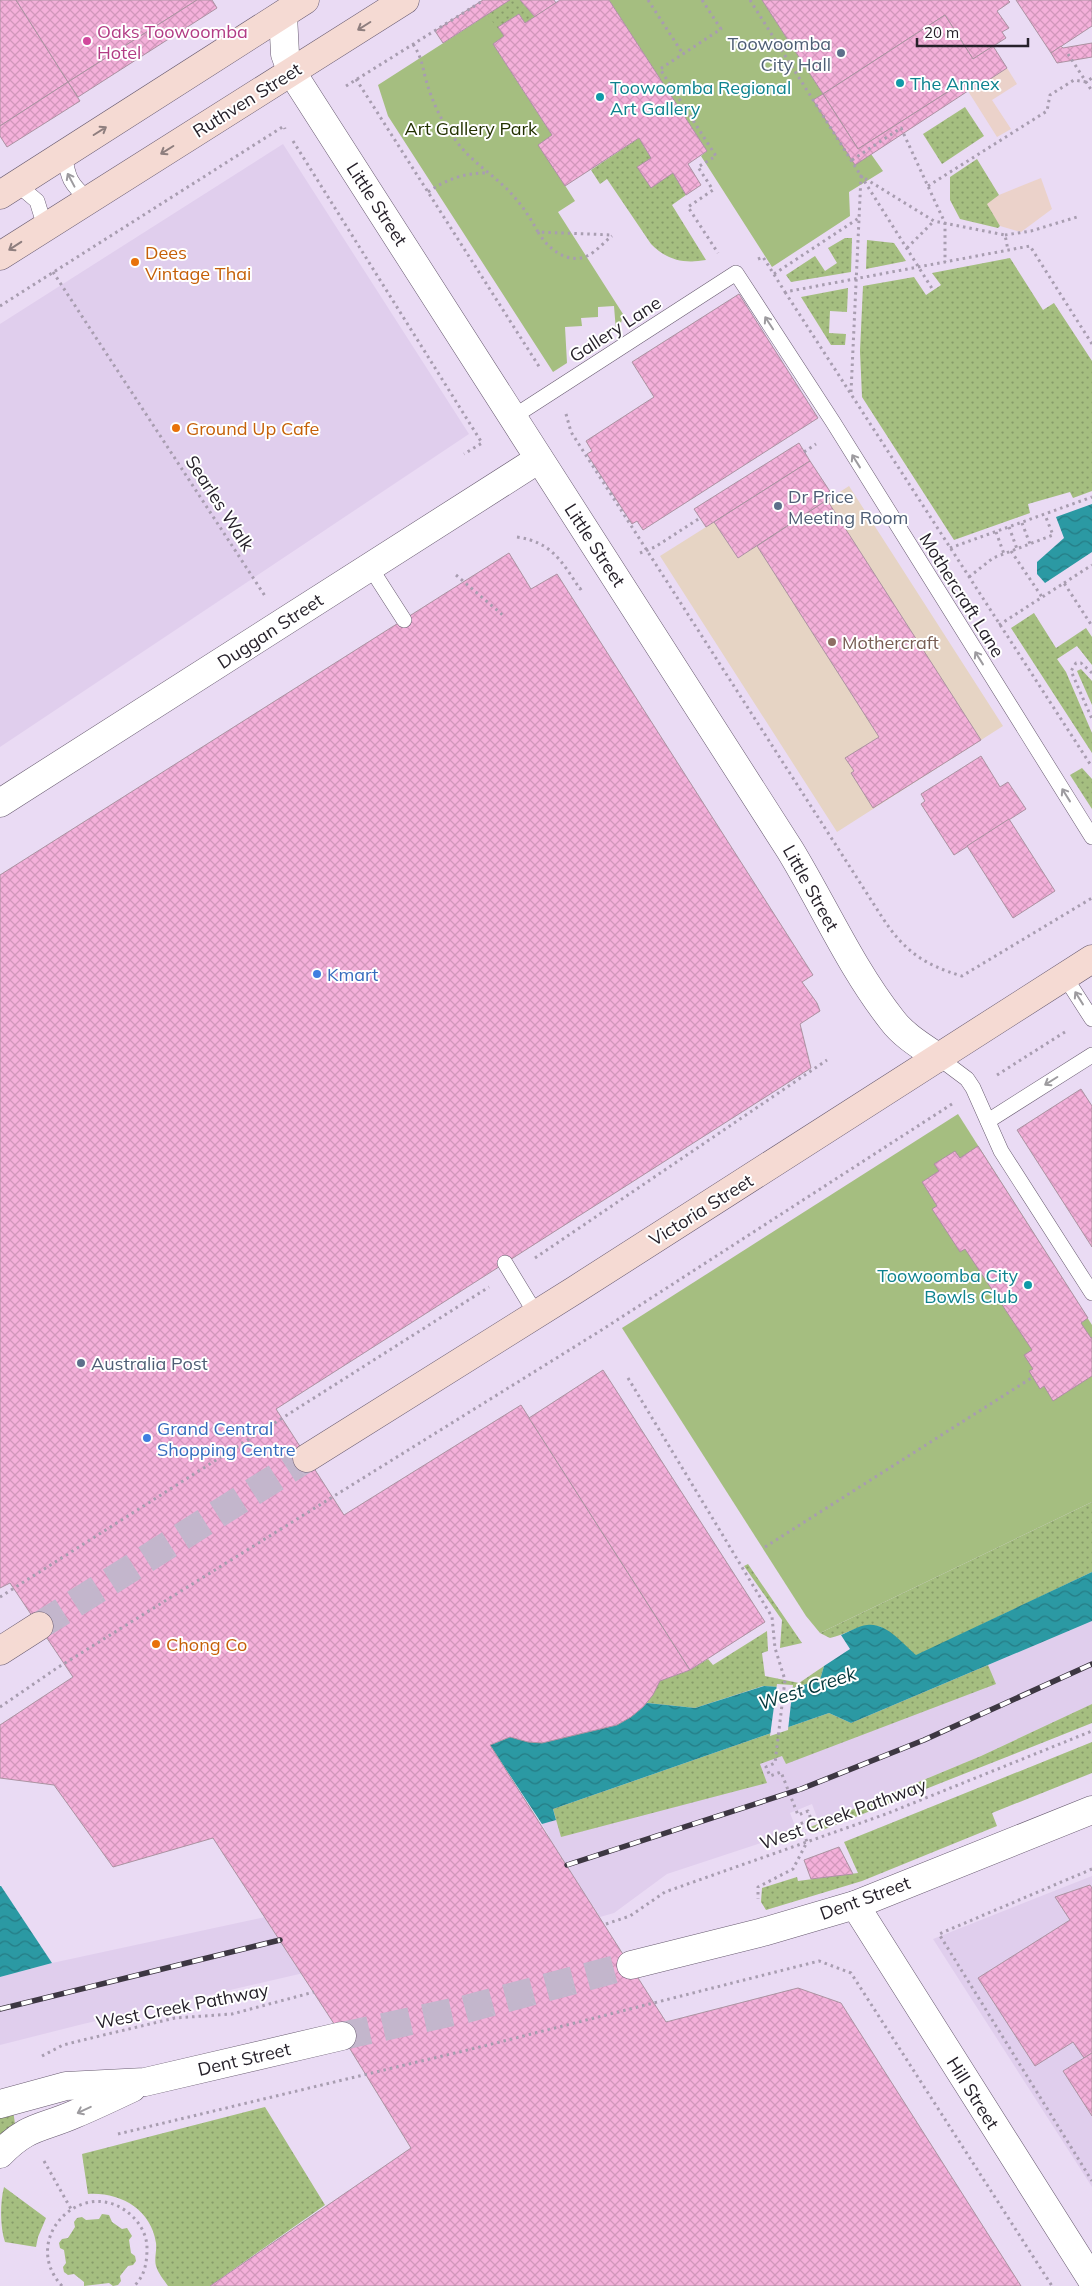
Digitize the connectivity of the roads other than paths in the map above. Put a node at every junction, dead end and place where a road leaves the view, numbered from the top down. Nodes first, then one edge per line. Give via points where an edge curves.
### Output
1 (405, 0) edge
2 (294, 7) edge
3 (291, 72) junction
4 (64, 154) junction
5 (9, 189) edge
6 (89, 200) junction
7 (45, 227) junction
8 (0, 256) edge
9 (736, 273) joint
10 (513, 417) junction
11 (539, 459) junction
12 (370, 567) junction
13 (404, 620) dead end
14 (0, 804) edge
15 (1092, 837) edge
16 (1092, 959) edge
17 (1065, 977) junction
18 (1091, 1017) edge
19 (1092, 1055) edge
20 (939, 1058) junction
21 (988, 1121) junction
22 (508, 1268) road end
23 (1092, 1293) edge
24 (536, 1314) junction
25 (307, 1458) tunnel mouth
26 (38, 1626) tunnel mouth
27 (0, 1651) edge
28 (1092, 1810) edge
29 (855, 1905) junction
30 (631, 1965) tunnel mouth
31 (342, 2036) tunnel mouth
32 (145, 2082) junction
33 (0, 2104) edge
34 (0, 2154) edge
35 (1092, 2280) edge

1 -> 3 main road, Ruthven Street
2 - 3 street, Little Street via 284,54
4 -> 2 main road
3 -> 6 main road, Ruthven Street
3 - 10 street, Little Street
4 - 5 main road
6 -> 4 lane via 68,176
5 - 7 lane via 37,201
6 - 7 main road, Ruthven Street
7 -> 8 main road, Ruthven Street
9 - 10 lane, Gallery Lane
15 -> 9 lane, Mothercraft Lane
10 - 11 street, Little Street
11 - 12 street, Duggan Street
11 - 20 street, Little Street via 790,850 837,936 883,1007 902,1031
12 - 13 lane
12 - 14 street, Duggan Street
16 - 17 main road, Victoria Street
18 -> 17 lane
17 - 20 main road, Victoria Street
19 -> 21 lane
20 - 21 lane via 967,1079
20 - 24 main road, Victoria Street
21 - 23 lane via 1001,1151
22 - 24 lane
24 - 25 main road, Victoria Street
26 - 27 main road
28 - 29 street, Dent Street
29 - 30 street, Dent Street
29 - 35 street, Hill Street
31 - 32 street, Dent Street
32 - 33 street, Dent Street via 66,2086
32 -> 34 street, Dent Street via 73,2115 32,2128

